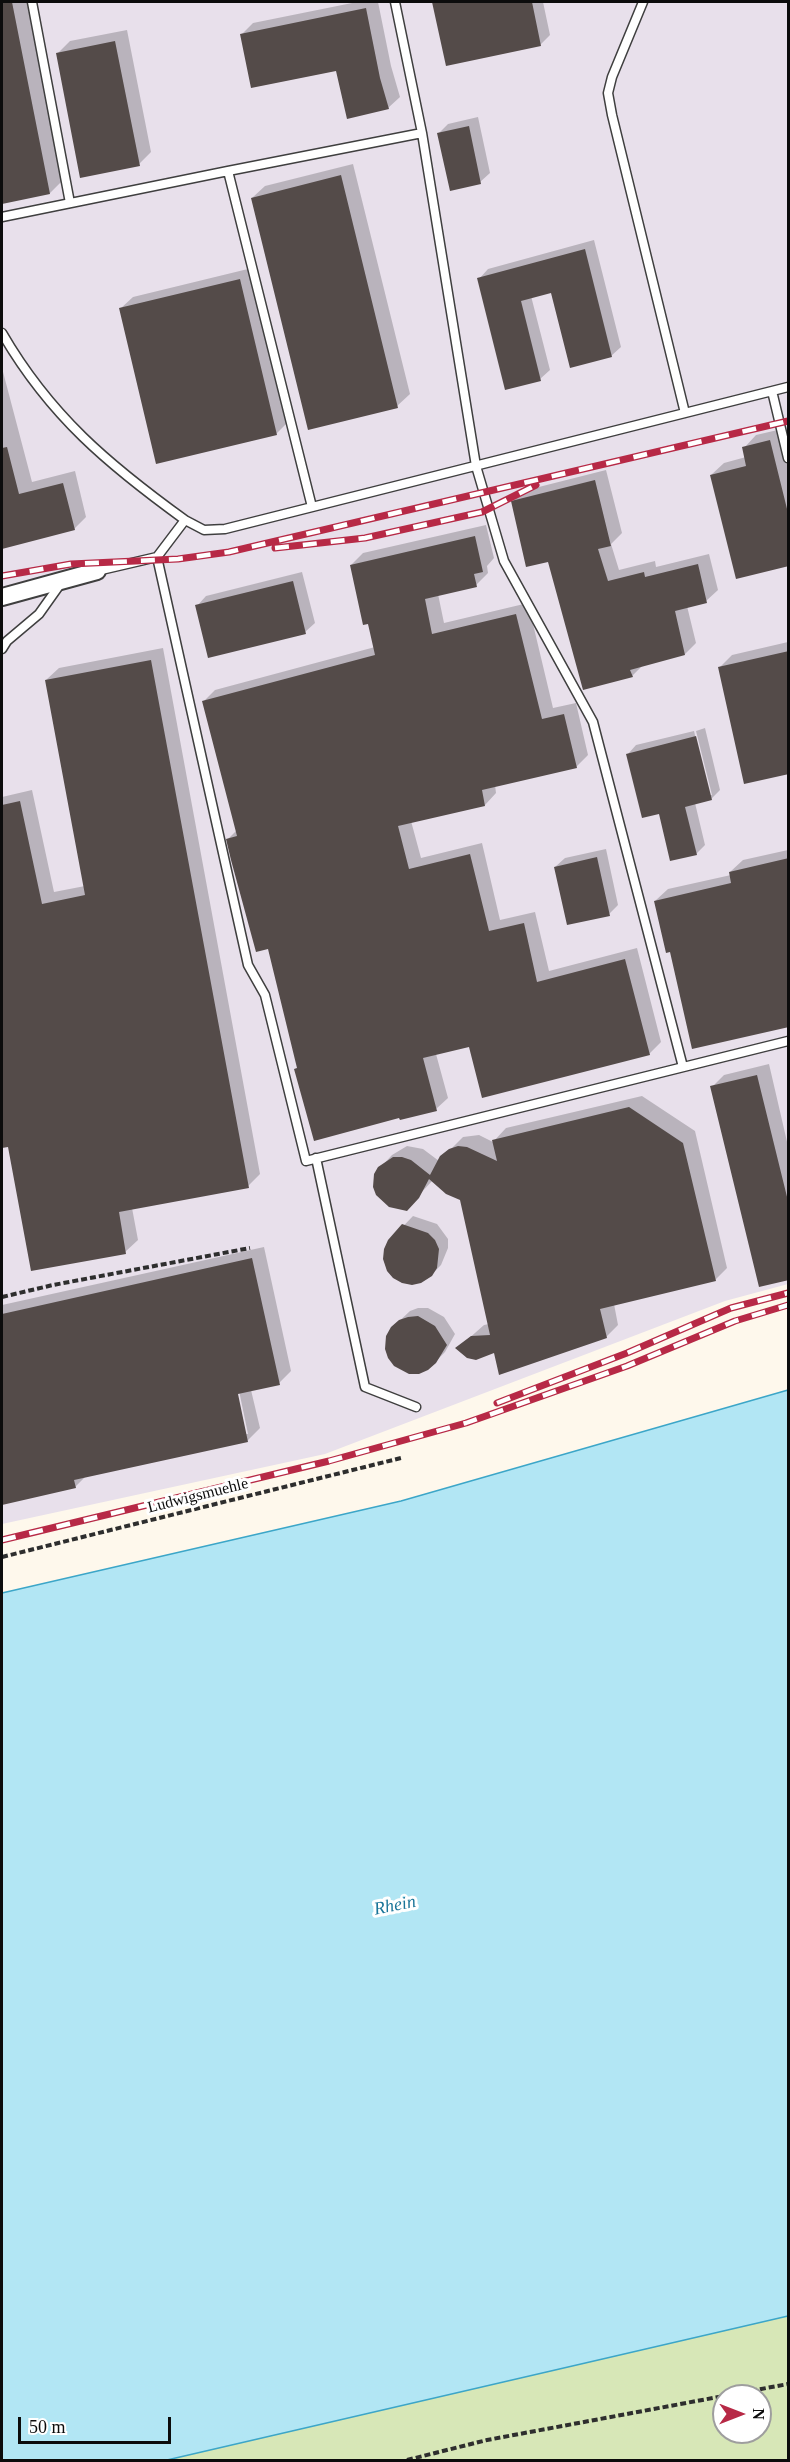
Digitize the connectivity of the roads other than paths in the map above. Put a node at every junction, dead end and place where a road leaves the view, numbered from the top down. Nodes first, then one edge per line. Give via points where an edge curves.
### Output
1 (32, 2) edge
2 (395, 2) edge
3 (643, 2) edge
4 (422, 133) junction
5 (228, 171) junction
6 (70, 203) junction
7 (2, 217) edge
8 (2, 333) edge
9 (789, 387) edge
10 (772, 391) junction
11 (685, 413) junction
12 (789, 458) edge
13 (476, 466) junction
14 (312, 507) junction
15 (185, 520) junction
16 (157, 557) junction
17 (97, 571) joint
18 (63, 580) junction
19 (2, 597) edge
20 (2, 649) edge
21 (789, 1041) edge
22 (683, 1067) junction
23 (316, 1158) junction
24 (416, 1407) dead end

1 - 6 lane
2 - 4 lane
3 - 11 lane via 608,93
4 - 5 lane
4 - 13 lane
5 - 6 lane
5 - 14 lane
6 - 7 lane
8 - 15 lane via 62,417 127,478
9 - 10 lane
10 - 11 lane
10 - 12 lane
11 - 13 lane
13 - 14 lane
13 - 22 lane via 504,561 593,722
14 - 15 lane via 225,529 204,530
15 - 16 lane
16 - 17 lane
16 - 23 lane via 248,965 265,995 306,1161
17 - 18 street
18 - 19 street
18 - 20 lane via 39,614
21 - 22 lane
22 - 23 lane
23 - 24 lane via 365,1388

